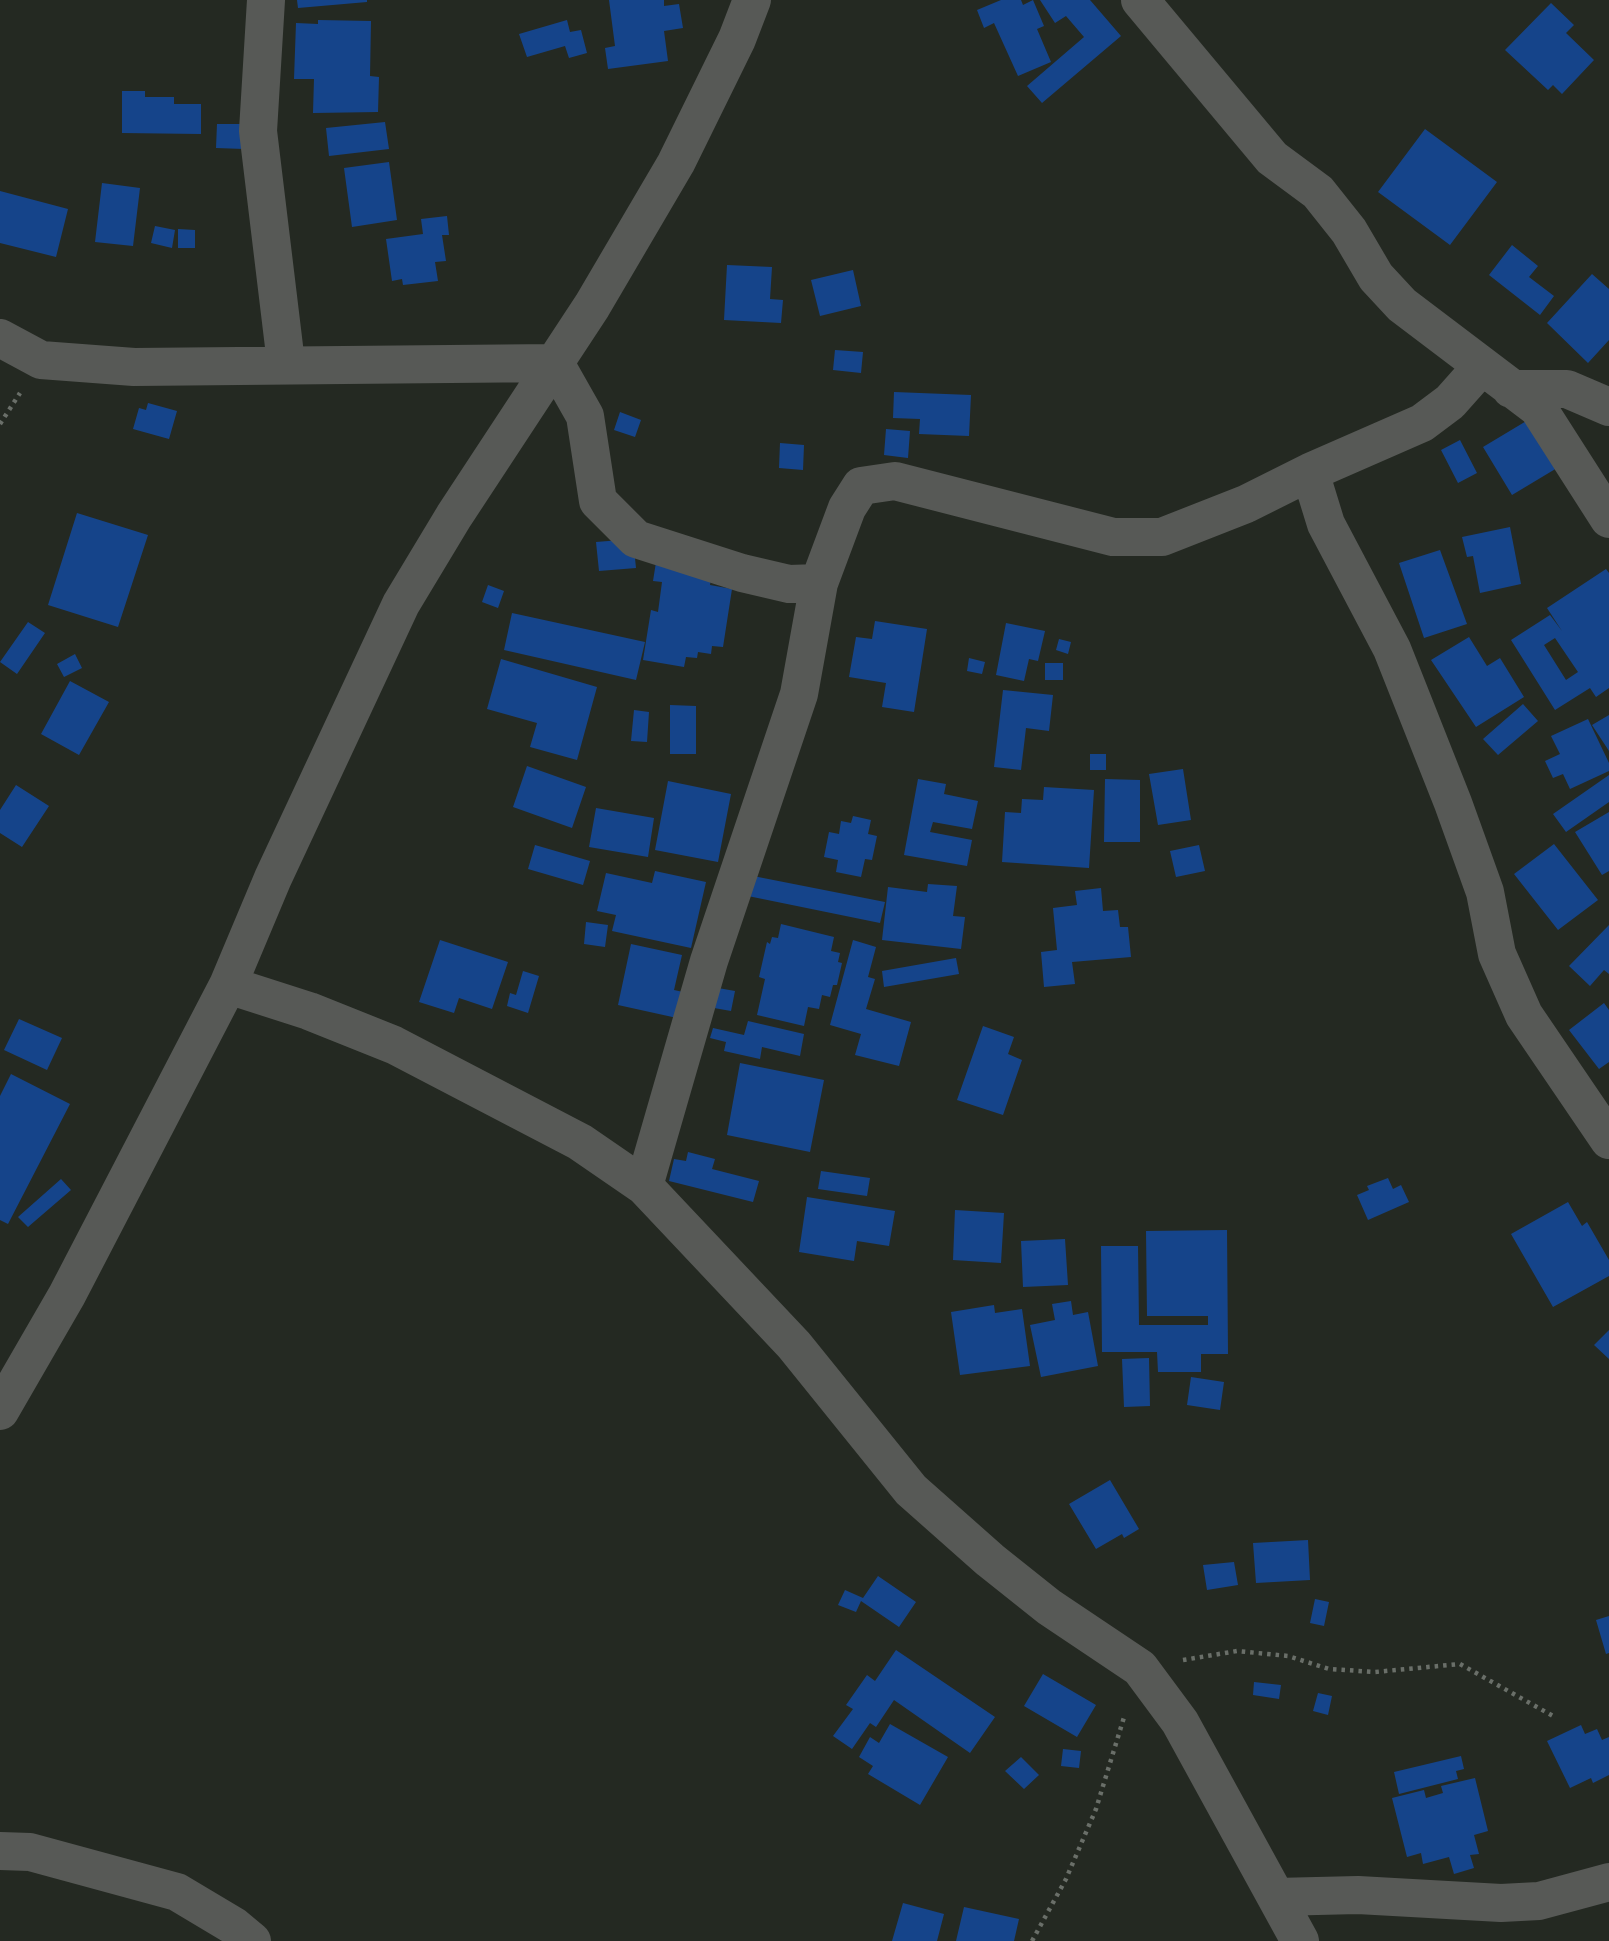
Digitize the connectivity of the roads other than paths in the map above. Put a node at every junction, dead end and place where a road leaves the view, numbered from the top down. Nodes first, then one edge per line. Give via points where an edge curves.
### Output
1 (266, 0) edge
2 (752, 0) edge
3 (1140, 0) edge
4 (0, 338) edge
5 (286, 363) junction
6 (555, 363) junction
7 (1497, 377) junction
8 (1609, 407) edge
9 (1310, 472) junction
10 (1609, 519) edge
11 (819, 583) junction
12 (228, 985) junction
13 (1609, 1140) edge
14 (644, 1185) junction
15 (0, 1411) edge
16 (0, 1851) edge
17 (1609, 1882) edge
18 (1276, 1897) junction
19 (238, 1936) edge
20 (1300, 1941) edge

1 - 5 street via 258,131
2 - 6 street via 676,163
3 - 7 street via 1272,158 1318,192 1349,231 1376,277 1402,305
4 - 5 street via 41,360 134,367
5 - 6 street
6 - 11 street via 585,416 598,500 636,539 742,573 789,584
6 - 12 street via 401,604
7 - 8 street via 1567,389
7 - 9 street via 1422,423
7 - 10 street via 1538,408
9 - 11 street via 1246,504 1162,537 1113,537 895,481 861,486 847,508
9 - 13 street via 1326,524 1392,649 1453,803 1485,892 1497,954 1524,1015
11 - 14 street via 799,694 709,961
12 - 14 street via 394,1045 579,1142
12 - 15 street via 67,1295
14 - 18 street via 794,1345 911,1490 1049,1607 1140,1668 1180,1722
16 - 19 street via 30,1852 177,1892
17 - 18 street via 1539,1901 1501,1903 1358,1895
18 - 20 street

